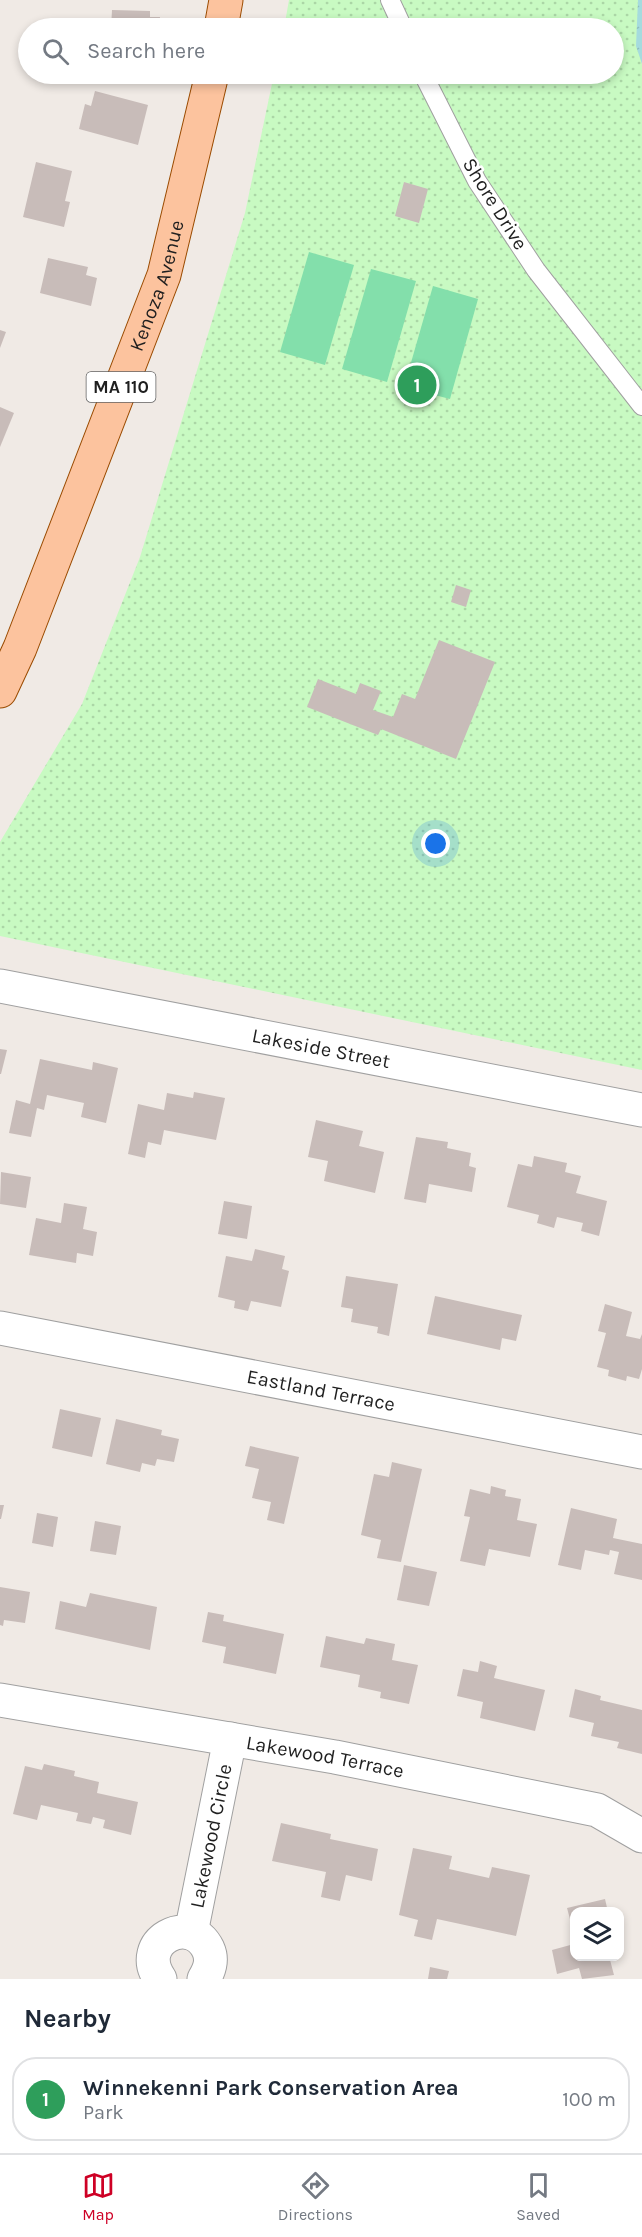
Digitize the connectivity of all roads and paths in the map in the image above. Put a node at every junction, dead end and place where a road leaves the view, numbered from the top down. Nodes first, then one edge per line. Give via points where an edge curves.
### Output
1 (225, 0) edge
2 (390, 0) edge
3 (222, 18) edge
4 (398, 18) edge
5 (210, 84) edge
6 (428, 84) edge
7 (642, 406) edge
8 (0, 691) edge
9 (0, 986) edge
10 (642, 1110) edge
11 (0, 1328) edge
12 (642, 1452) edge
13 (0, 1700) edge
14 (230, 1738) junction
15 (642, 1836) edge
16 (191, 1933) junction
17 (160, 1979) edge
18 (204, 1979) edge

1 - 3 main road
2 - 4 lane
5 - 8 main road, Kenoza Avenue / MA 110 via 164,275
6 - 7 lane, Shore Drive via 477,181 536,270
9 - 10 street, Lakeside Street
11 - 12 street, Eastland Terrace
13 - 14 street, Lakewood Terrace
14 - 15 street, Lakewood Terrace via 597,1810
14 - 16 street, Lakewood Circle
16 - 17 street, Lakewood Circle via 172,1933 157,1945 153,1964
16 - 18 street, Lakewood Circle via 210,1953

